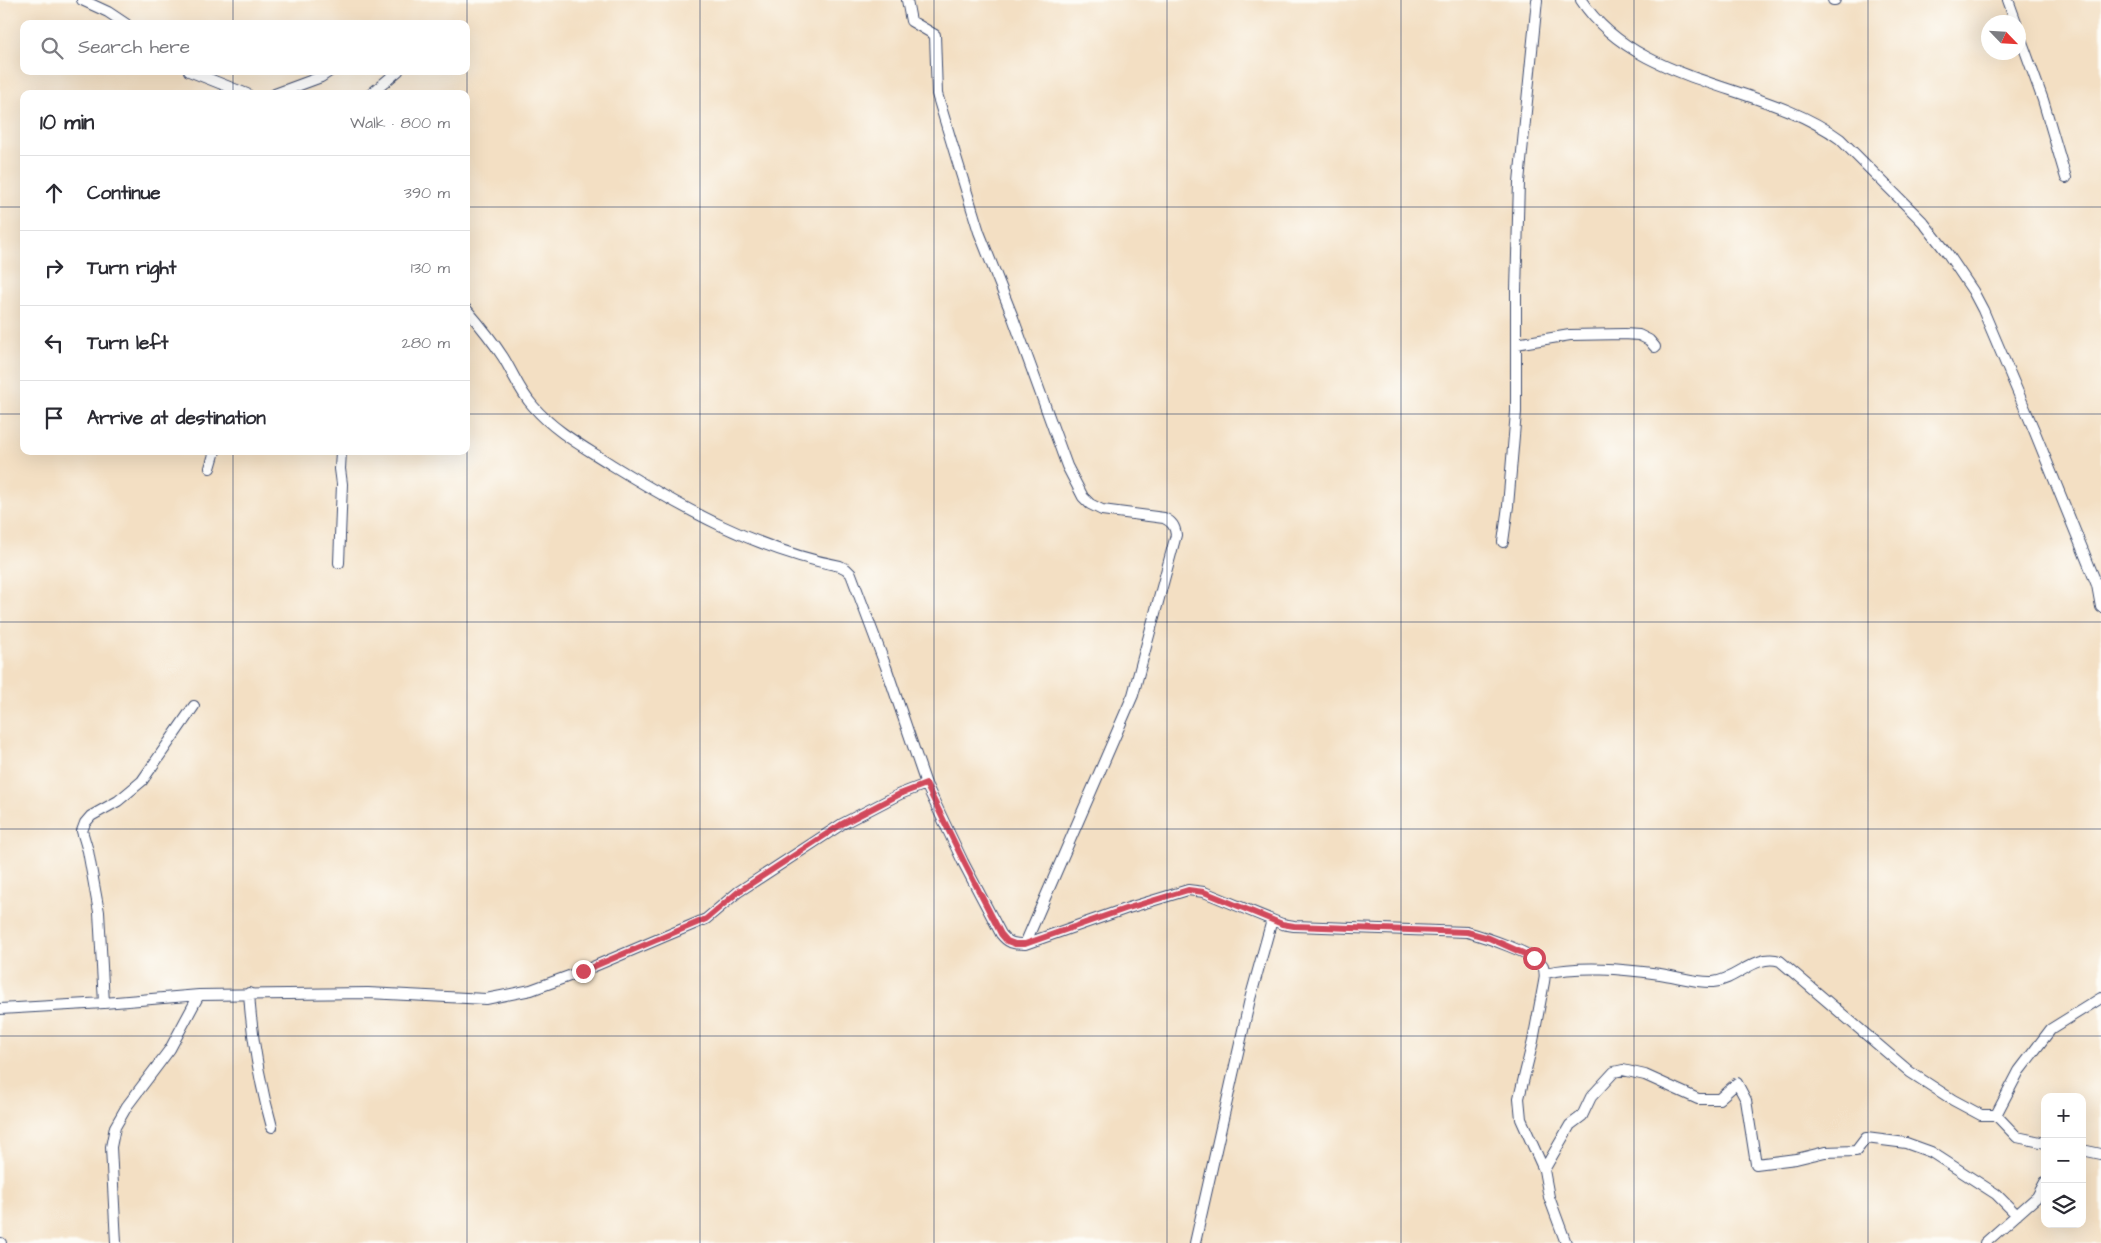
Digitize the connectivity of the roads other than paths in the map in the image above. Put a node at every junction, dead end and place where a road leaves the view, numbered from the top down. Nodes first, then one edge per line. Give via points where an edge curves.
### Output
1 (82, 0) edge
2 (907, 0) edge
3 (1537, 0) edge
4 (1581, 0) edge
5 (2008, 0) edge
6 (2013, 15) edge
7 (120, 20) edge
8 (2026, 53) edge
9 (199, 75) edge
10 (320, 75) edge
11 (393, 75) edge
12 (237, 90) edge
13 (285, 90) edge
14 (376, 90) edge
15 (2066, 178) dead end
16 (470, 314) edge
17 (1516, 344) junction
18 (1655, 347) dead end
19 (214, 455) edge
20 (341, 455) edge
21 (210, 468) dead end
22 (1503, 542) dead end
23 (339, 563) dead end
24 (2101, 606) edge
25 (194, 706) dead end
26 (926, 784) junction
27 (1272, 920) junction
28 (1025, 944) junction
29 (1545, 973) junction
30 (249, 993) junction
31 (199, 995) junction
32 (2101, 998) edge
33 (104, 1003) junction
34 (0, 1009) edge
35 (1996, 1115) junction
36 (272, 1127) dead end
37 (2041, 1141) edge
38 (2086, 1151) edge
39 (2101, 1154) edge
40 (1544, 1170) junction
41 (2044, 1183) edge
42 (2017, 1215) junction
43 (116, 1243) edge
44 (1194, 1243) edge
45 (1566, 1243) edge
46 (1985, 1243) edge

1 - 7 street
2 - 28 street via 912,21 935,34 937,94 956,157 979,232 1067,466 1090,504 1102,510 1164,518 1175,527 1176,535 1133,695
3 - 17 street via 1519,182
4 - 24 street via 1599,22 1626,45 1668,67 1829,130 1923,222 1948,254 1983,310 2097,585
5 - 6 street
8 - 15 street
9 - 12 street
10 - 13 street
11 - 14 street
16 - 26 street via 503,356 532,405 575,442 664,498 726,528 778,549 846,569 851,574
17 - 18 street via 1570,335 1624,334 1639,335
17 - 22 street via 1516,412
19 - 21 street
20 - 23 street
25 - 33 street via 142,781 118,801 91,816 82,831 99,912
26 - 28 street via 1001,934 1007,941
26 - 30 street via 842,824 738,892 706,919 531,990 486,999 368,993
27 - 28 street via 1204,892 1188,890
27 - 29 street via 1294,926 1467,932 1534,958
27 - 44 street via 1250,999
29 - 35 street via 1563,969 1624,970 1712,982 1726,979 1763,960 1780,961 1910,1072 1982,1115
29 - 40 street via 1520,1098 1521,1119
30 - 31 street
30 - 36 street via 259,1082
31 - 33 street
31 - 43 street via 170,1049 115,1127 111,1147
32 - 35 street via 2051,1029 2019,1071
33 - 34 street
35 - 37 street via 2017,1137
38 - 39 street
40 - 42 street via 1566,1131 1582,1116 1591,1097 1614,1072 1624,1070 1645,1075 1698,1099 1719,1099 1737,1083 1746,1100 1756,1164 1825,1152 1856,1151 1866,1138 1906,1143 1931,1152 1996,1194
40 - 45 street
41 - 42 street via 2037,1197
42 - 46 street

